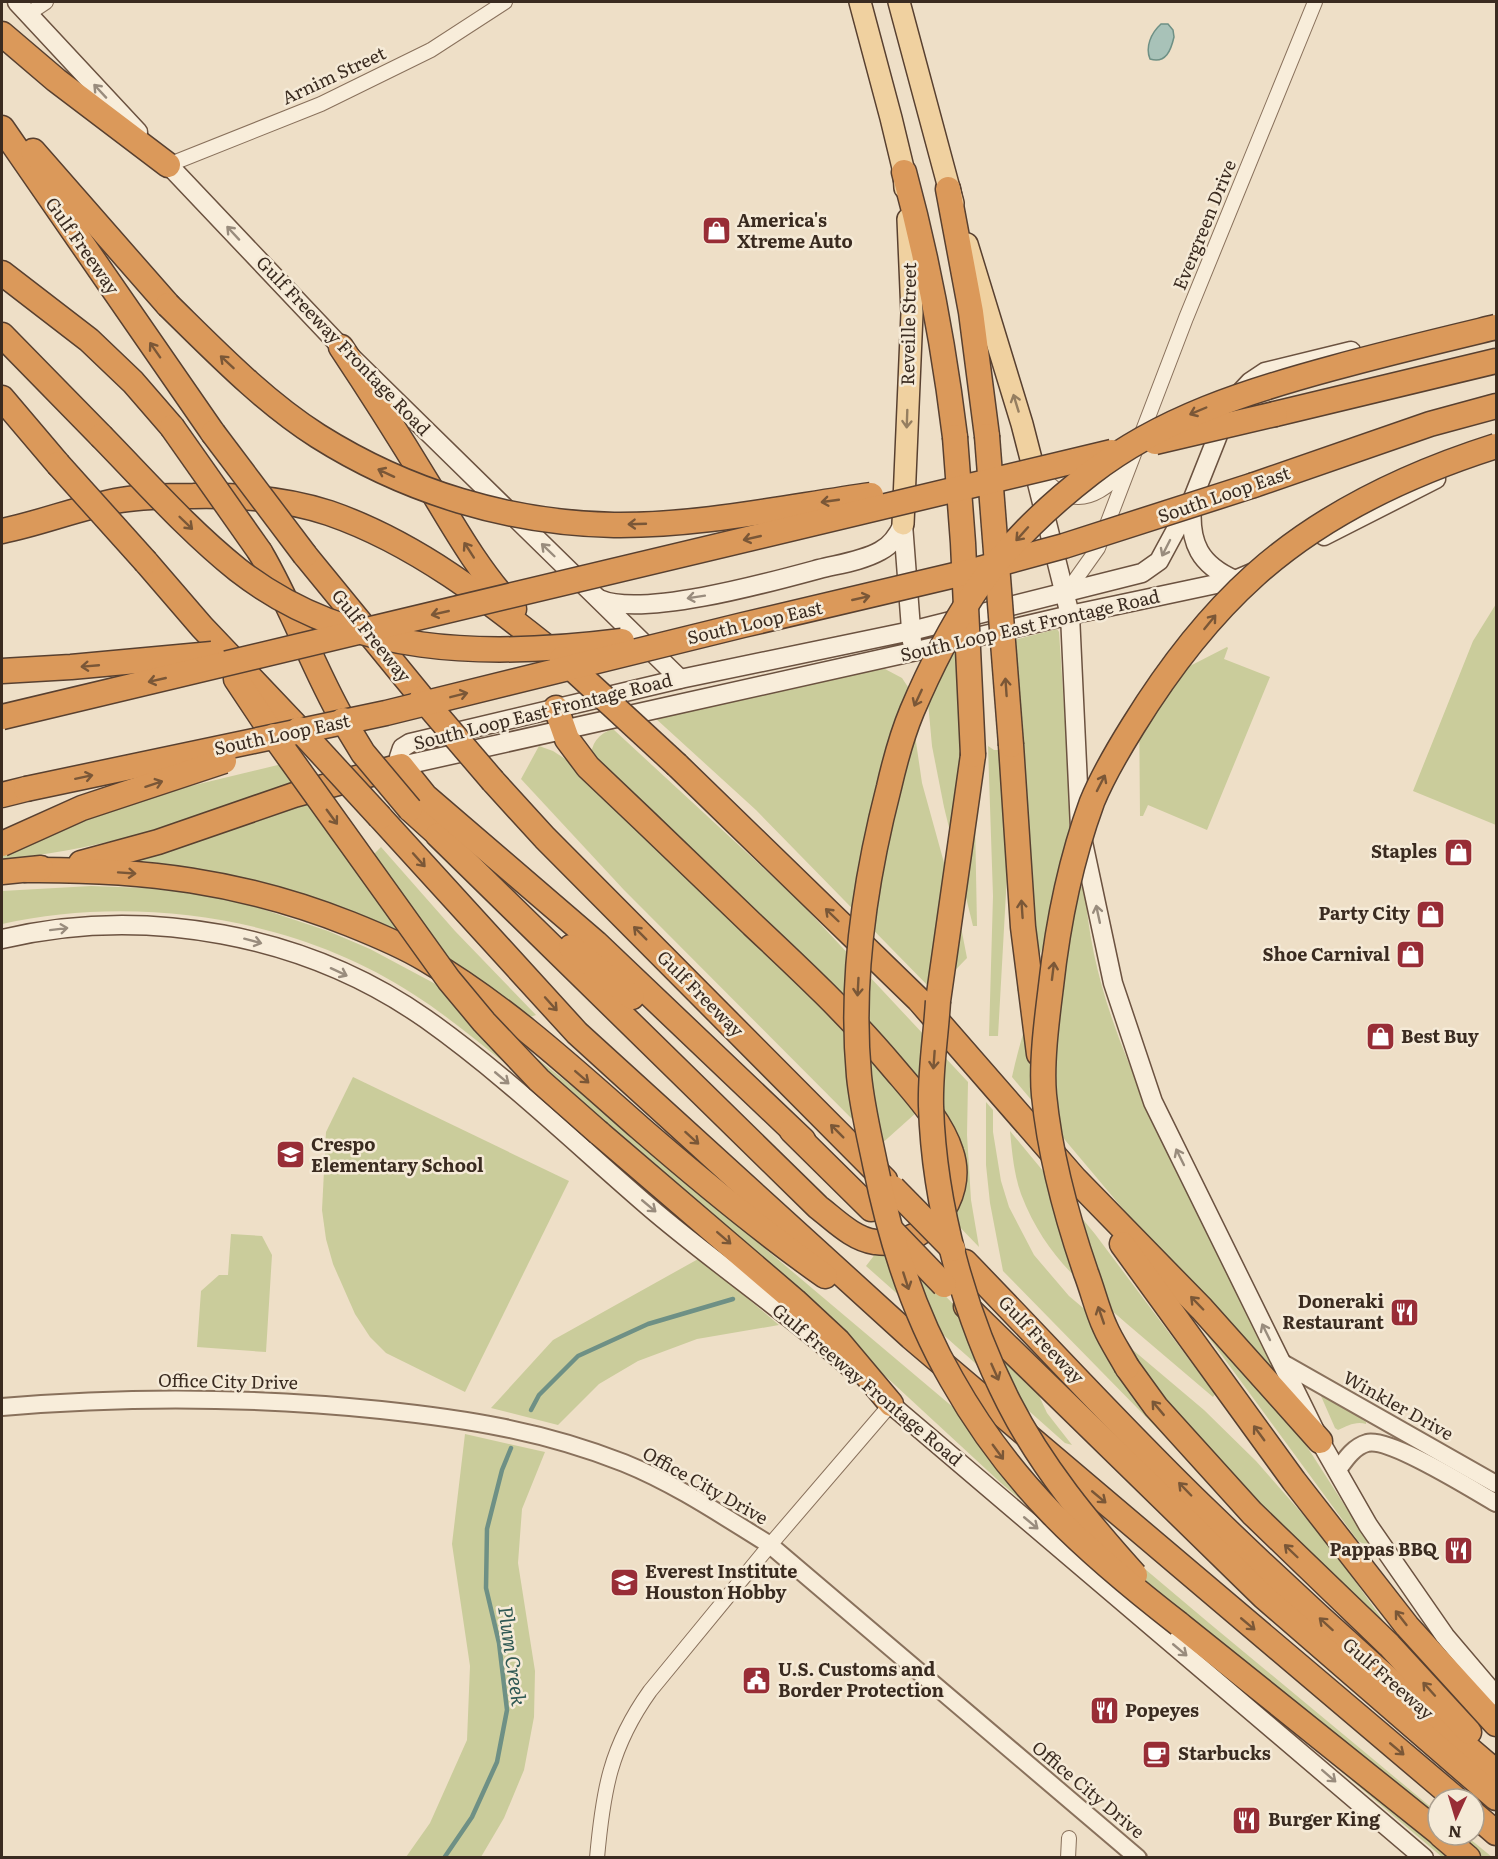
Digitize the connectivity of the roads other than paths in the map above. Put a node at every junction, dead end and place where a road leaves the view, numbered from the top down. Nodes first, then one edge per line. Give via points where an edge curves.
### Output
1 (46, 2) edge
2 (505, 2) edge
3 (860, 2) edge
4 (899, 2) edge
5 (1315, 2) edge
6 (23, 8) edge
7 (2, 34) edge
8 (2, 116) edge
9 (2, 128) edge
10 (168, 165) junction
11 (904, 172) junction
12 (948, 189) junction
13 (2, 273) edge
14 (1497, 317) edge
15 (1497, 327) edge
16 (2, 335) edge
17 (341, 347) junction
18 (1497, 361) edge
19 (2, 398) edge
20 (1497, 406) edge
21 (1497, 446) edge
22 (1497, 457) edge
23 (1130, 464) junction
24 (1032, 465) junction
25 (1193, 498) junction
26 (62, 516) junction
27 (903, 524) junction
28 (2, 531) edge
29 (2, 543) edge
30 (1235, 580) junction
31 (1066, 593) junction
32 (598, 599) junction
33 (1070, 615) junction
34 (743, 625) junction
35 (202, 627) junction
36 (911, 631) junction
37 (336, 637) junction
38 (912, 652) junction
39 (561, 659) junction
40 (2, 671) edge
41 (680, 679) junction
42 (667, 706) junction
43 (386, 713) junction
44 (2, 717) edge
45 (559, 718) junction
46 (401, 766) junction
47 (2, 795) edge
48 (438, 835) junction
49 (2, 844) edge
50 (27, 870) junction
51 (2, 872) edge
52 (2, 939) edge
53 (1044, 1092) junction
54 (803, 1140) junction
55 (1075, 1179) junction
56 (910, 1337) junction
57 (1281, 1362) junction
58 (891, 1404) junction
59 (2, 1407) edge
60 (1320, 1441) junction
61 (1337, 1471) junction
62 (1497, 1484) edge
63 (1497, 1503) edge
64 (770, 1545) junction
65 (1179, 1624) junction
66 (1497, 1696) edge
67 (1497, 1724) edge
68 (1497, 1763) edge
69 (1497, 1772) edge
70 (1442, 1787) edge
71 (1497, 1798) edge
72 (1426, 1823) edge
73 (1069, 1838) dead end
74 (1456, 1847) edge
75 (597, 1857) edge
76 (1068, 1857) edge
77 (1138, 1857) edge
78 (1424, 1857) edge
79 (1468, 1857) edge

1 - 6 street
2 - 10 street, Arnim Street via 431,51 361,85
3 - 11 main road, Reveille Street
4 - 12 main road
5 - 23 street, Evergreen Drive
10 -> 6 main road, Gulf Freeway Frontage Road
7 - 10 highway
24 -> 8 highway, bridge via 705,519 615,525 525,518 468,504 366,464 278,406 168,305
69 -> 9 highway, Gulf Freeway, bridge via 1402,1693 1204,1508 493,781 305,555 213,433
17 -> 10 main road, Gulf Freeway Frontage Road
11 -> 27 main road, Reveille Street via 912,313
11 -> 65 highway, bridge via 933,290 955,437 973,754 938,1001 931,1105 947,1223 970,1308 1009,1404 1081,1511
24 -> 12 main road
53 -> 12 highway, bridge via 1023,927 987,436 971,312
13 - 48 highway, Gulf Freeway, bridge via 89,340 172,427 260,552 330,697 363,753 410,809
14 - 25 main road, South Loop East Frontage Road via 1265,372 1235,398
15 -> 65 highway, bridge via 1302,376 1213,405 1151,434 1094,470 1028,528 974,593 911,712 880,819 860,957 858,1056 864,1114 910,1292 950,1377 1013,1472 1091,1552
16 -> 34 highway, bridge via 192,528 239,570 309,614 394,641 483,650 582,646
32 -> 17 main road, Gulf Freeway Frontage Road
39 -> 17 highway via 481,568
18 - 24 highway, bridge via 1275,414
19 - 35 highway, bridge
34 -> 20 highway, South Loop East, bridge via 972,572 1075,543 1430,424
53 -> 21 highway, bridge via 1055,949 1071,866 1093,800 1117,752 1158,687 1214,615 1300,539 1392,487 1448,461
22 - 30 main road, South Loop East Frontage Road via 1432,481 1273,565
23 - 24 street, Evergreen Drive via 1100,491 1086,497 1055,490
23 - 31 street, Evergreen Drive via 1098,548
24 - 31 main road
24 -> 37 highway, bridge
25 - 30 main road via 1191,527 1198,550 1214,569
25 -> 31 main road, South Loop East Frontage Road via 1160,561 1142,573
26 - 28 highway
26 - 29 highway
26 - 39 highway via 120,500 162,496 243,497 327,513 413,551 453,576
27 -> 32 main road via 891,544 872,556 746,588 649,604 609,604
27 - 36 main road, Reveille Street
30 - 33 main road, South Loop East Frontage Road
31 - 33 main road
31 - 36 main road, South Loop East Frontage Road
32 - 41 main road, Gulf Freeway Frontage Road
33 - 38 main road, South Loop East Frontage Road
57 -> 33 main road via 1153,1102 1113,983 1080,828
43 -> 34 highway, South Loop East, bridge
35 -> 56 highway, bridge via 577,1033
35 -> 58 highway, bridge via 274,736 477,1014 539,1080 838,1341
36 - 38 main road, Reveille Street
36 - 41 main road, South Loop East Frontage Road
37 -> 40 highway, bridge via 139,661
37 -> 44 highway, bridge
38 - 42 main road, South Loop East Frontage Road
55 -> 39 highway, bridge via 919,1000 677,765
41 - 42 main road
41 - 45 main road, South Loop East Frontage Road
42 - 45 main road, South Loop East Frontage Road
47 -> 43 highway, South Loop East, bridge
49 -> 43 highway, bridge via 82,808
45 - 46 main road, South Loop East Frontage Road via 410,743 400,752
45 - 48 highway via 572,747 588,767 859,1027 912,1090 951,1151 956,1176 952,1196 940,1215 917,1235 899,1242 874,1242 849,1232 818,1207
46 - 50 highway via 294,795 127,852
46 - 54 highway via 425,796 596,943
48 - 54 highway, Gulf Freeway
50 - 51 highway
50 -> 56 highway via 142,874 236,888 324,914 424,958 534,1035 756,1225
52 -> 58 main road, Gulf Freeway Frontage Road via 78,927 186,928 285,950 375,988 425,1018 493,1071 649,1207
68 -> 53 highway, bridge via 1389,1645 1252,1513 1156,1407 1127,1367 1105,1327 1066,1214
54 - 71 highway, Gulf Freeway, bridge via 944,1285 1264,1597
60 -> 55 highway via 1203,1309
67 -> 55 highway via 1407,1626 1294,1481
56 -> 70 highway
57 - 60 main road
57 - 62 street, Winkler Drive
58 - 64 street
58 -> 78 main road, Gulf Freeway Frontage Road
59 - 64 street, Office City Drive via 189,1399 323,1404 503,1426 624,1463 708,1506
60 - 61 main road
61 - 63 street, Winkler Drive via 1355,1448 1369,1442 1388,1445
61 - 66 main road via 1368,1525 1445,1636
64 - 75 street via 633,1715 618,1744 608,1779
64 - 77 street, Office City Drive
65 - 72 highway
73 - 76 street
74 - 79 highway

